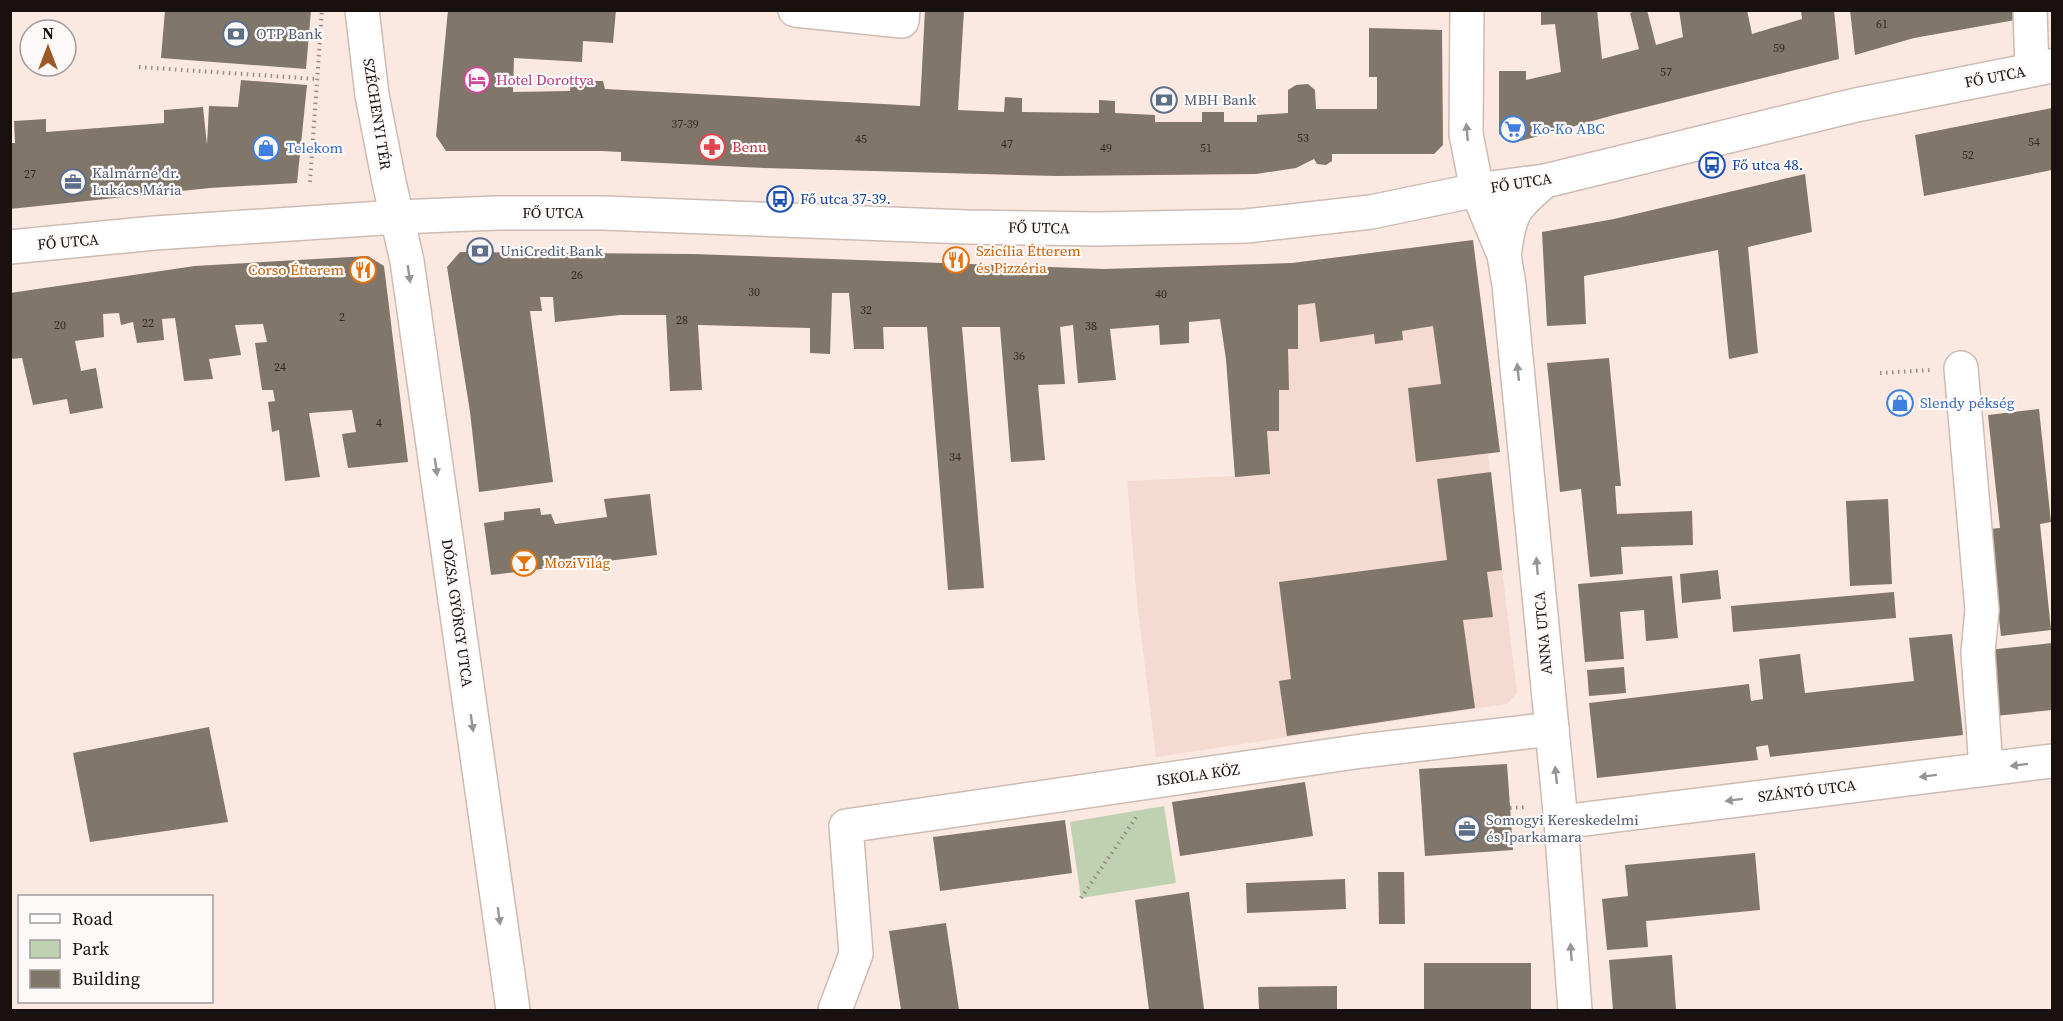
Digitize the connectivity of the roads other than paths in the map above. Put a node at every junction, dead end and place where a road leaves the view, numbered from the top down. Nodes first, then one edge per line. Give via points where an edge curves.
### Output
1 (362, 10) edge
2 (795, 10) edge
3 (903, 10) edge
4 (1467, 10) edge
5 (2030, 10) edge
6 (2042, 68) edge
7 (1545, 181) junction
8 (1477, 190) junction
9 (397, 217) junction
10 (10, 247) edge
11 (1504, 255) junction
12 (1961, 368) road end
13 (1552, 729) junction
14 (2052, 761) edge
15 (1986, 769) junction
16 (1548, 814) junction
17 (513, 1011) edge
18 (835, 1011) edge
19 (1575, 1011) edge

1 - 9 street, SZÉCHENYI TÉR via 372,95
2 - 3 street via 902,21
8 -> 4 street, ANNA UTCA via 1466,134
5 - 6 street
6 - 7 street, FŐ UTCA via 1856,105
7 - 8 street, FŐ UTCA
7 - 11 street, ANNA UTCA via 1519,202 1508,224
8 - 9 street, FŐ UTCA via 1371,212 1246,226 978,227 603,213
8 - 11 street, ANNA UTCA
9 - 10 street, FŐ UTCA
9 -> 17 street, DÓZSA GYÖRGY UTCA via 407,261
13 -> 11 street, ANNA UTCA
12 - 15 street via 1982,610 1978,652
16 -> 13 street, ANNA UTCA
13 - 18 street, ISKOLA KÖZ via 1362,751 846,826 856,954
14 -> 15 street, SZÁNTÓ UTCA
15 -> 16 street, SZÁNTÓ UTCA
19 -> 16 street, ANNA UTCA

